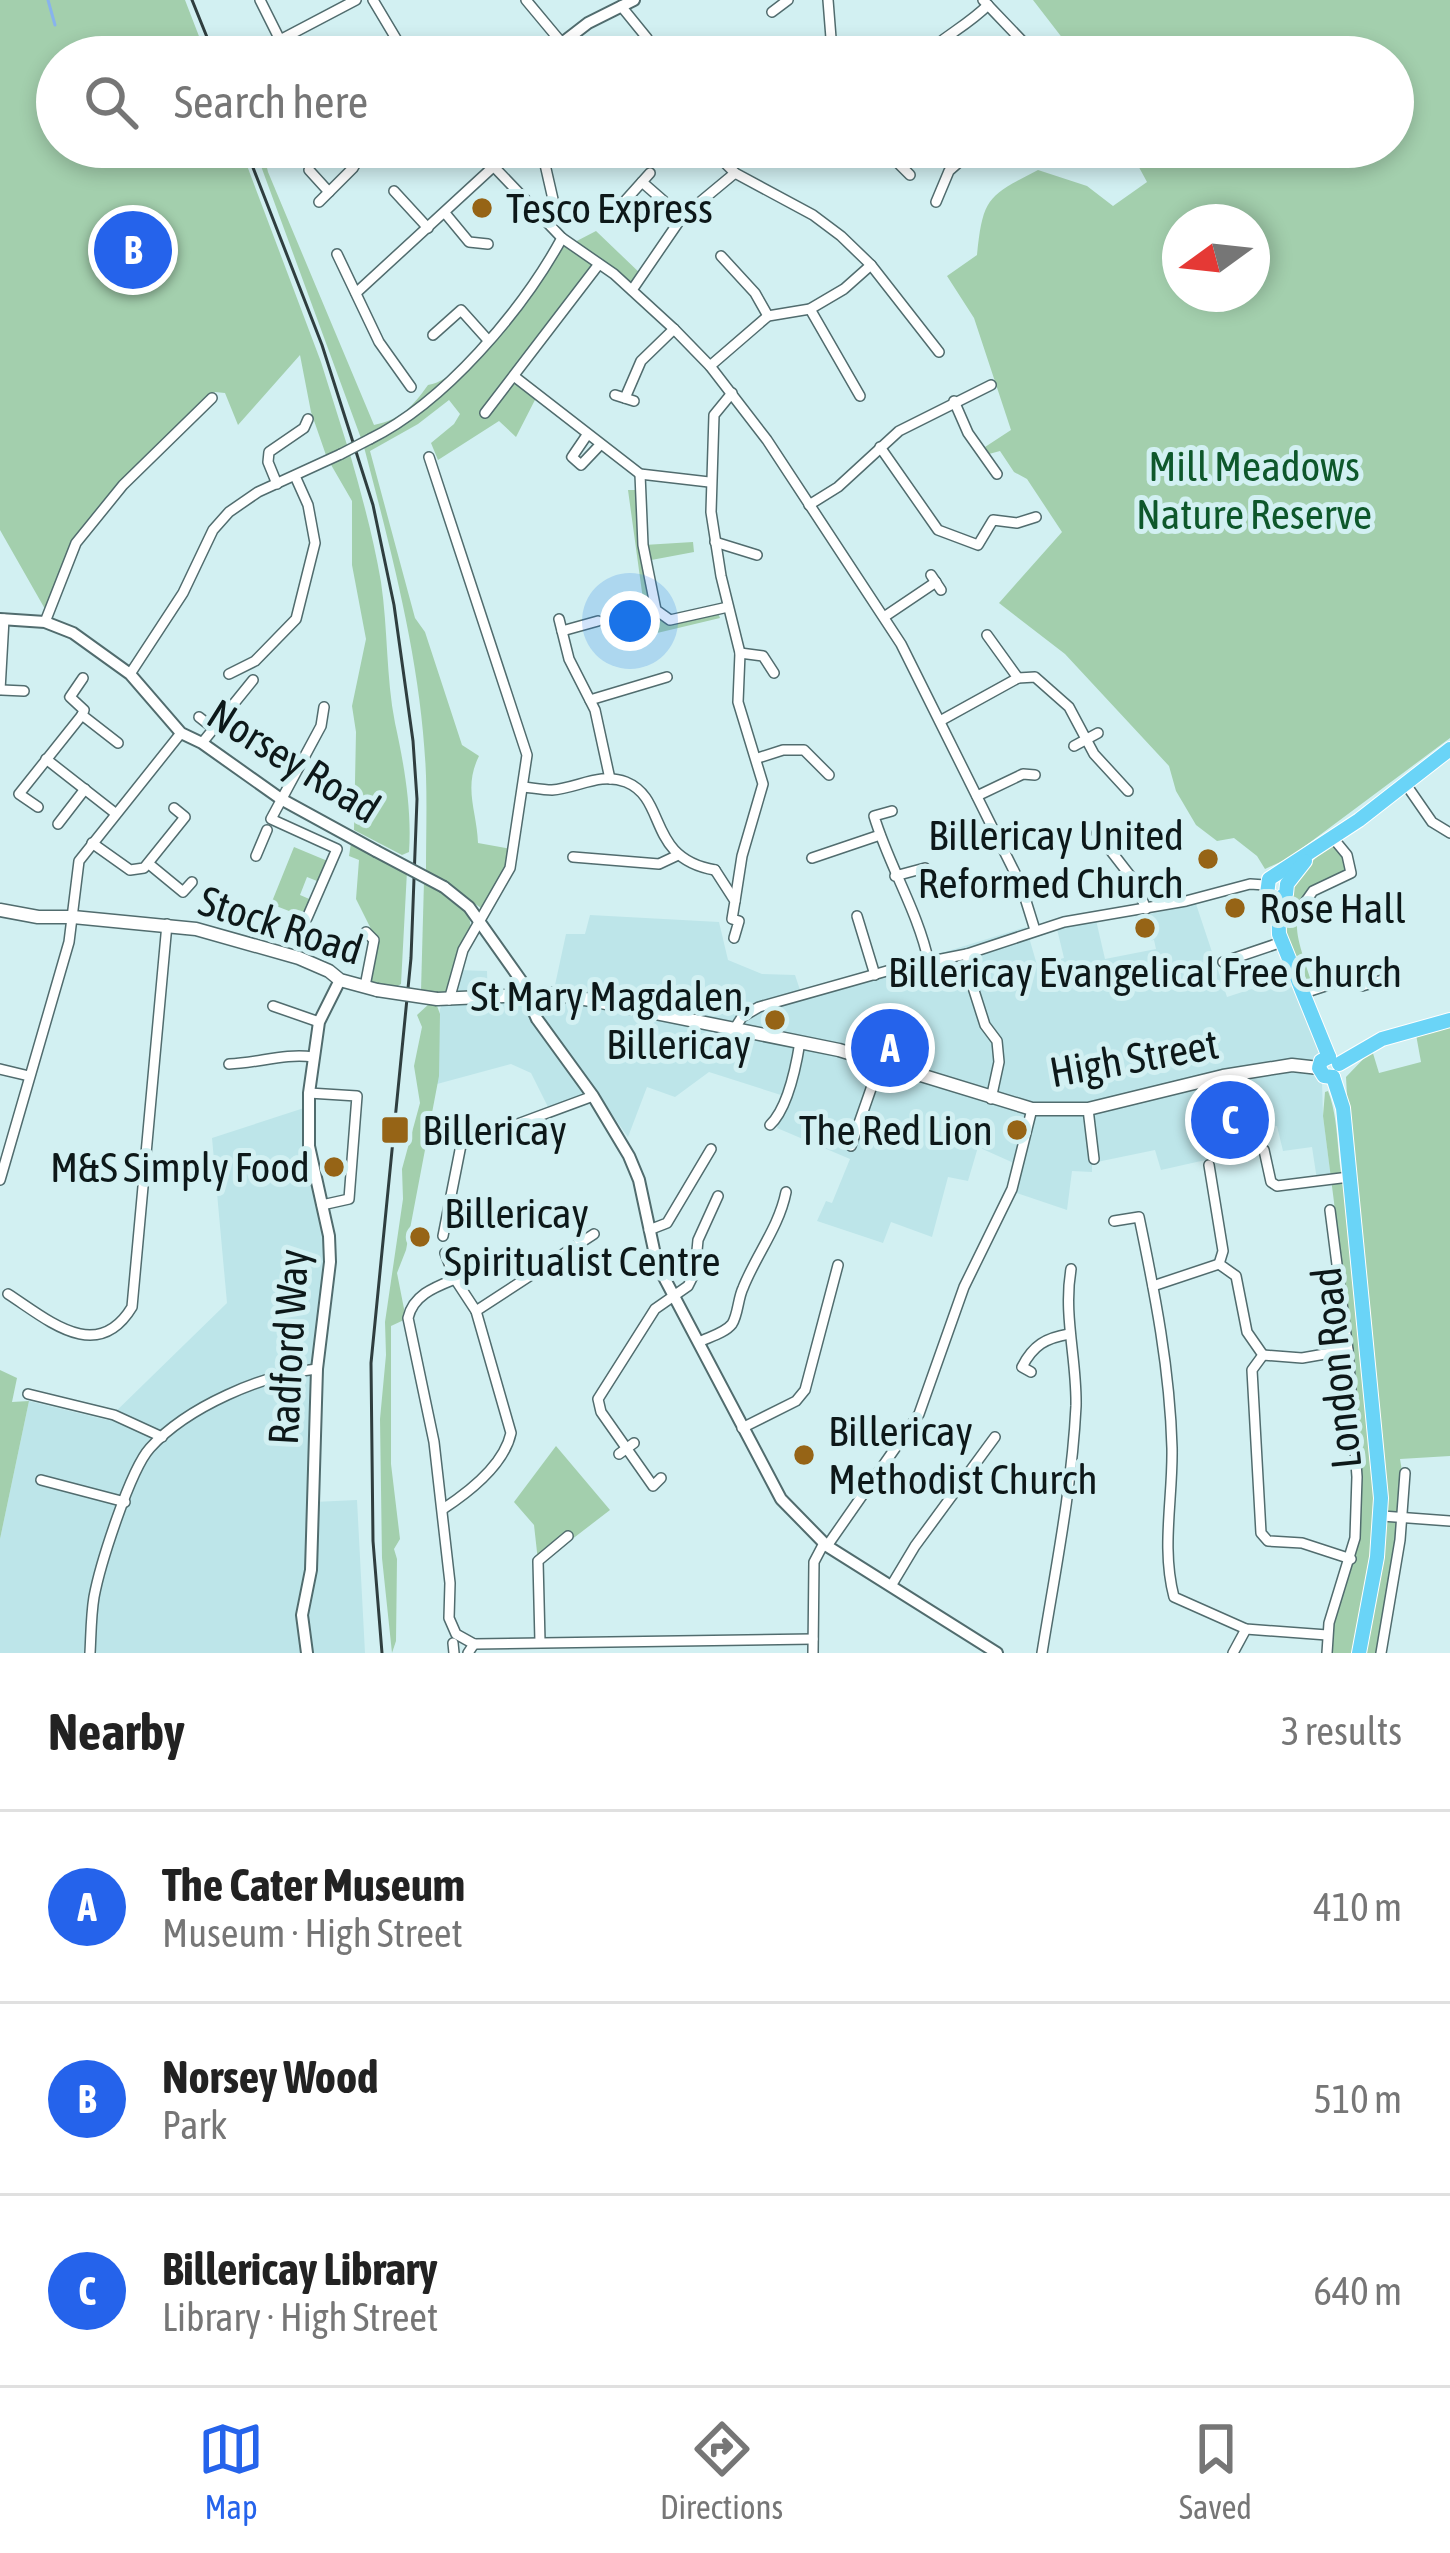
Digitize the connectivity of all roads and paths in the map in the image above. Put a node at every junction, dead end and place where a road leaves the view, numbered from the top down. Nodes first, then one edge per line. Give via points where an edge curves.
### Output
1 (260, 0) edge
2 (356, 0) edge
3 (373, 0) edge
4 (526, 0) edge
5 (634, 0) edge
6 (788, 0) edge
7 (828, 0) edge
8 (985, 3) edge
9 (621, 6) junction
10 (772, 12) dead end
11 (278, 36) edge
12 (288, 36) edge
13 (394, 36) edge
14 (556, 36) edge
15 (569, 36) edge
16 (645, 36) edge
17 (831, 36) edge
18 (948, 36) edge
19 (1017, 36) edge
20 (353, 168) edge
21 (493, 168) edge
22 (495, 168) edge
23 (546, 168) edge
24 (729, 168) edge
25 (904, 168) edge
26 (952, 168) edge
27 (309, 170) dead end
28 (734, 173) junction
29 (910, 175) dead end
30 (394, 191) dead end
31 (329, 192) junction
32 (319, 202) dead end
33 (624, 202) dead end
34 (935, 202) dead end
35 (555, 208) dead end
36 (445, 213) junction
37 (682, 217) junction
38 (428, 228) junction
39 (562, 238) junction
40 (488, 244) dead end
41 (337, 254) dead end
42 (721, 256) dead end
43 (599, 264) junction
44 (871, 265) junction
45 (632, 290) junction
46 (356, 293) junction
47 (810, 309) junction
48 (768, 316) junction
49 (674, 329) junction
50 (433, 334) dead end
51 (487, 339) junction
52 (940, 352) dead end
53 (710, 366) junction
54 (514, 377) junction
55 (991, 385) dead end
56 (411, 387) dead end
57 (732, 394) junction
58 (860, 396) dead end
59 (212, 398) dead end
60 (625, 398) dead end
61 (954, 401) junction
62 (484, 413) dead end
63 (308, 419) dead end
64 (587, 435) junction
65 (285, 440) junction
66 (599, 446) junction
67 (880, 447) junction
68 (291, 453) dead end
69 (429, 457) dead end
70 (1001, 457) dead end
71 (989, 464) junction
72 (640, 474) junction
73 (997, 474) dead end
74 (295, 476) junction
75 (709, 482) junction
76 (277, 484) junction
77 (809, 505) junction
78 (1036, 517) dead end
79 (715, 542) junction
80 (757, 555) dead end
81 (936, 582) dead end
82 (728, 607) junction
83 (884, 617) junction
84 (2, 619) edge
85 (559, 619) dead end
86 (598, 621) dead end
87 (45, 622) junction
88 (562, 631) junction
89 (987, 634) dead end
90 (740, 653) junction
91 (774, 673) dead end
92 (130, 674) junction
93 (230, 674) dead end
94 (667, 677) dead end
95 (83, 678) dead end
96 (1018, 678) junction
97 (253, 680) dead end
98 (1, 690) edge
99 (24, 691) dead end
100 (590, 700) junction
101 (324, 707) dead end
102 (82, 715) junction
103 (199, 717) dead end
104 (940, 721) junction
105 (213, 728) junction
106 (181, 733) junction
107 (1098, 733) dead end
108 (1086, 739) junction
109 (118, 743) dead end
110 (202, 743) junction
111 (1074, 746) dead end
112 (1450, 749) edge
113 (758, 758) junction
114 (46, 759) junction
115 (829, 776) dead end
116 (1035, 776) dead end
117 (610, 778) junction
118 (1405, 783) junction
119 (8, 786) dead end
120 (524, 787) junction
121 (85, 789) junction
122 (1128, 791) dead end
123 (20, 794) junction
124 (977, 796) junction
125 (281, 799) junction
126 (195, 806) dead end
127 (38, 807) dead end
128 (173, 808) dead end
129 (892, 811) dead end
130 (115, 813) junction
131 (185, 818) junction
132 (58, 824) dead end
133 (269, 824) junction
134 (1097, 833) dead end
135 (1450, 833) edge
136 (880, 836) junction
137 (244, 838) dead end
138 (1333, 838) junction
139 (92, 843) junction
140 (676, 856) junction
141 (742, 856) junction
142 (573, 857) dead end
143 (812, 858) dead end
144 (149, 864) junction
145 (925, 868) dead end
146 (715, 870) junction
147 (895, 876) junction
148 (192, 881) dead end
149 (1276, 881) junction
150 (305, 887) dead end
151 (318, 892) junction
152 (735, 901) junction
153 (1301, 908) dead end
154 (1146, 909) junction
155 (0, 910) edge
156 (74, 916) junction
157 (857, 916) dead end
158 (307, 918) dead end
159 (479, 921) junction
160 (167, 924) junction
161 (1035, 930) junction
162 (366, 932) dead end
163 (734, 938) dead end
164 (1282, 943) junction
165 (968, 954) junction
166 (1223, 962) dead end
167 (929, 963) junction
168 (875, 975) junction
169 (1386, 979) dead end
170 (340, 980) junction
171 (371, 988) junction
172 (1304, 993) junction
173 (530, 996) junction
174 (443, 1000) junction
175 (470, 1000) joint
176 (273, 1006) dead end
177 (1450, 1020) edge
178 (320, 1022) junction
179 (735, 1028) junction
180 (800, 1042) junction
181 (313, 1058) junction
182 (880, 1063) junction
183 (229, 1064) dead end
184 (1330, 1067) junction
185 (0, 1069) edge
186 (29, 1076) junction
187 (309, 1093) junction
188 (593, 1096) junction
189 (992, 1099) junction
190 (1032, 1108) junction
191 (1088, 1109) junction
192 (770, 1125) dead end
193 (851, 1146) dead end
194 (711, 1149) dead end
195 (1264, 1150) dead end
196 (684, 1157) dead end
197 (1094, 1159) dead end
198 (699, 1164) junction
199 (1209, 1165) dead end
200 (1349, 1177) junction
201 (0, 1180) edge
202 (786, 1192) dead end
203 (716, 1203) dead end
204 (322, 1204) junction
205 (1330, 1210) dead end
206 (1154, 1214) dead end
207 (1139, 1217) junction
208 (1114, 1221) dead end
209 (649, 1230) junction
210 (594, 1234) dead end
211 (442, 1236) dead end
212 (445, 1253) dead end
213 (1220, 1264) junction
214 (838, 1265) dead end
215 (1071, 1269) dead end
216 (454, 1279) junction
217 (1154, 1286) junction
218 (8, 1294) dead end
219 (671, 1294) junction
220 (476, 1311) junction
221 (1070, 1334) junction
222 (699, 1342) junction
223 (1348, 1350) junction
224 (1263, 1355) junction
225 (317, 1369) junction
226 (1023, 1372) dead end
227 (28, 1394) dead end
228 (742, 1428) junction
229 (162, 1437) junction
230 (994, 1437) dead end
231 (1405, 1473) dead end
232 (1380, 1476) junction
233 (1357, 1477) junction
234 (41, 1480) dead end
235 (56, 1484) junction
236 (654, 1485) dead end
237 (52, 1498) dead end
238 (125, 1502) junction
239 (442, 1509) junction
240 (1382, 1516) junction
241 (1403, 1517) junction
242 (1450, 1521) edge
243 (568, 1536) dead end
244 (826, 1545) junction
245 (1351, 1559) junction
246 (891, 1586) junction
247 (1246, 1629) junction
248 (1327, 1635) junction
249 (813, 1639) junction
250 (676, 1640) junction
251 (541, 1642) junction
252 (471, 1648) edge
253 (90, 1653) edge
254 (307, 1653) edge
255 (676, 1653) edge
256 (813, 1653) edge
257 (997, 1653) edge
258 (1042, 1653) edge
259 (1233, 1653) edge
260 (1327, 1653) edge
261 (1359, 1653) edge
262 (1381, 1653) edge

1 - 11 street
2 - 12 street
3 - 13 street
4 - 14 street
5 - 9 street
6 - 10 street
7 - 17 street
8 - 18 street
8 - 19 street
9 - 15 street
9 - 16 street
20 - 31 street
21 - 36 street
22 - 39 street
23 - 35 street
24 - 28 street
25 - 29 street
26 - 34 street
27 - 31 street
28 - 37 street
28 - 44 street via 812,215
30 - 38 street
31 - 32 street
33 - 37 street via 646,178
36 - 38 street
36 - 40 street via 469,242
37 - 45 street
38 - 46 street
39 - 43 street
39 - 51 street
41 - 46 street
42 - 48 street
43 - 45 street
43 - 54 street
44 - 47 street
44 - 52 street
45 - 49 street
46 - 56 street
47 - 48 street
47 - 58 street
48 - 53 street
49 - 53 street
49 - 60 street via 641,361
50 - 51 street via 465,307
51 - 74 street, bridge via 400,424
53 - 57 street
54 - 62 street
54 - 64 street
55 - 61 street
57 - 75 street via 714,415
57 - 77 street
59 - 87 street via 120,481 101,520 72,550
61 - 67 street
61 - 71 street
63 - 65 street
64 - 66 street
64 - 66 street via 575,460 581,465
65 - 68 street
65 - 76 street via 268,456
66 - 72 street
67 - 77 street
67 - 78 street via 929,520 949,536 978,545 993,520
69 - 120 street via 526,750
70 - 71 street
71 - 73 street
72 - 75 street
72 - 82 street via 656,610 670,620
74 - 76 street
74 - 93 street via 315,543 296,619 255,661
75 - 79 street
76 - 92 street via 213,530
77 - 83 street
79 - 80 street
79 - 82 street
81 - 83 street
82 - 90 street
83 - 104 street
84 - 87 street, Norsey Road
84 - 98 street
85 - 88 street
86 - 88 street
87 - 92 street, Norsey Road
88 - 100 street
89 - 96 street
90 - 91 street via 763,656
90 - 113 street via 738,702
92 - 106 street, Norsey Road
94 - 100 street
95 - 102 street via 70,697
96 - 104 street
96 - 108 street via 1045,683
97 - 105 street
98 - 99 street
100 - 117 street
101 - 125 street
102 - 109 street
102 - 114 street
103 - 105 street
104 - 124 street
105 - 110 street
106 - 110 street, Norsey Road
106 - 130 street
107 - 108 street
108 - 111 street
108 - 122 street
110 - 125 street, Norsey Road
112 - 118 main road
113 - 115 street via 804,750
113 - 141 street via 763,794
114 - 121 street
114 - 123 street
116 - 124 street
117 - 120 street
117 - 140 street via 638,788
118 - 135 street via 1432,822
118 - 138 main road
119 - 123 street
120 - 159 street via 510,868
121 - 130 street
121 - 132 street
123 - 127 street
124 - 161 street
125 - 133 street
125 - 159 street, Norsey Road, bridge via 444,887
126 - 131 street
128 - 131 street
129 - 136 street via 874,816
130 - 139 street
131 - 144 street
133 - 137 street via 258,850
133 - 151 street via 337,848
134 - 154 street
136 - 143 street
136 - 147 street
138 - 149 main road
138 - 153 street via 1351,873 1313,891
139 - 144 street via 130,870
139 - 156 street via 78,864
140 - 142 street via 659,864
140 - 146 street
141 - 146 street
141 - 152 street
144 - 148 street via 183,892
145 - 147 street
146 - 152 street
147 - 167 street
149 - 154 street
149 - 164 main road, London Road via 1267,894 1278,899
150 - 151 street
151 - 158 street
152 - 163 street
154 - 161 street
155 - 156 main road, Stock Road
156 - 160 main road, Stock Road
156 - 186 street
157 - 168 street
159 - 173 street, Norsey Road
159 - 174 street
160 - 170 main road, Stock Road via 238,938
160 - 218 street via 132,1307 117,1326 84,1336
161 - 165 street
162 - 171 street via 374,940
164 - 166 street
164 - 172 main road, London Road
165 - 167 street
165 - 189 street via 996,1045
167 - 168 street
168 - 179 street via 759,1007
169 - 172 street via 1362,986 1351,978
170 - 171 main road, Stock Road
170 - 178 street, Radford Way
171 - 174 main road, Stock Road, bridge
172 - 184 main road, London Road
173 - 175 main road, High Street
173 - 179 main road, High Street
173 - 188 street, Norsey Road via 546,1033
174 - 175 main road, Stock Road
176 - 178 street
177 - 184 main road via 1382,1039
178 - 181 street, Radford Way
179 - 180 main road, High Street
180 - 182 main road, High Street
180 - 192 street via 794,1080
181 - 183 street
181 - 187 street, Radford Way
182 - 189 main road, High Street
182 - 193 street
184 - 191 main road, High Street via 1227,1075
184 - 200 main road, London Road
185 - 186 street
186 - 201 street
187 - 204 street, Radford Way via 309,1146
187 - 204 street via 357,1096 349,1199
188 - 209 street, Norsey Road via 639,1180
188 - 211 street via 461,1145
189 - 190 main road, High Street
190 - 191 main road, High Street
190 - 244 street via 1012,1189 964,1286 919,1414
191 - 197 street
194 - 198 street
195 - 200 street via 1277,1186
196 - 198 street
198 - 209 street via 667,1223
199 - 213 street
200 - 232 main road, London Road
202 - 222 street via 784,1218 758,1253 735,1321
203 - 219 street via 698,1240 692,1280
204 - 225 street, Radford Way via 330,1262
205 - 223 street
206 - 207 street
207 - 208 street
207 - 217 street
209 - 219 street, Norsey Road
210 - 220 street
212 - 216 street
213 - 217 street
213 - 224 street via 1236,1276 1247,1332
214 - 228 street via 805,1390
215 - 221 street
216 - 220 street
216 - 239 street via 430,1289 408,1318
217 - 247 street via 1172,1444 1172,1591 1176,1600
219 - 222 street, Norsey Road
219 - 236 street via 598,1399
220 - 239 street via 511,1433 505,1452
221 - 226 street via 1039,1343
221 - 258 street via 1073,1440
222 - 228 street, Norsey Road
223 - 224 street
223 - 233 street
224 - 245 street via 1252,1376 1261,1533
225 - 229 street via 235,1391
225 - 254 street, Radford Way via 311,1570 302,1616
227 - 229 street via 114,1415
228 - 244 street, Norsey Road via 781,1499
229 - 238 street via 141,1461
230 - 246 street
231 - 241 street
232 - 233 street
232 - 240 main road, London Road
233 - 245 street
234 - 235 street
235 - 237 street
235 - 238 street
238 - 253 street via 94,1597
239 - 252 street via 449,1618
240 - 241 street
240 - 261 main road, London Road
241 - 242 street
241 - 262 street
243 - 251 street via 538,1562
244 - 246 street, Norsey Road
244 - 249 street via 814,1562
245 - 248 street
246 - 257 street, Norsey Road
247 - 248 street
247 - 259 street
248 - 260 street
249 - 250 street
249 - 256 street
250 - 251 street
250 - 255 street
251 - 252 street

